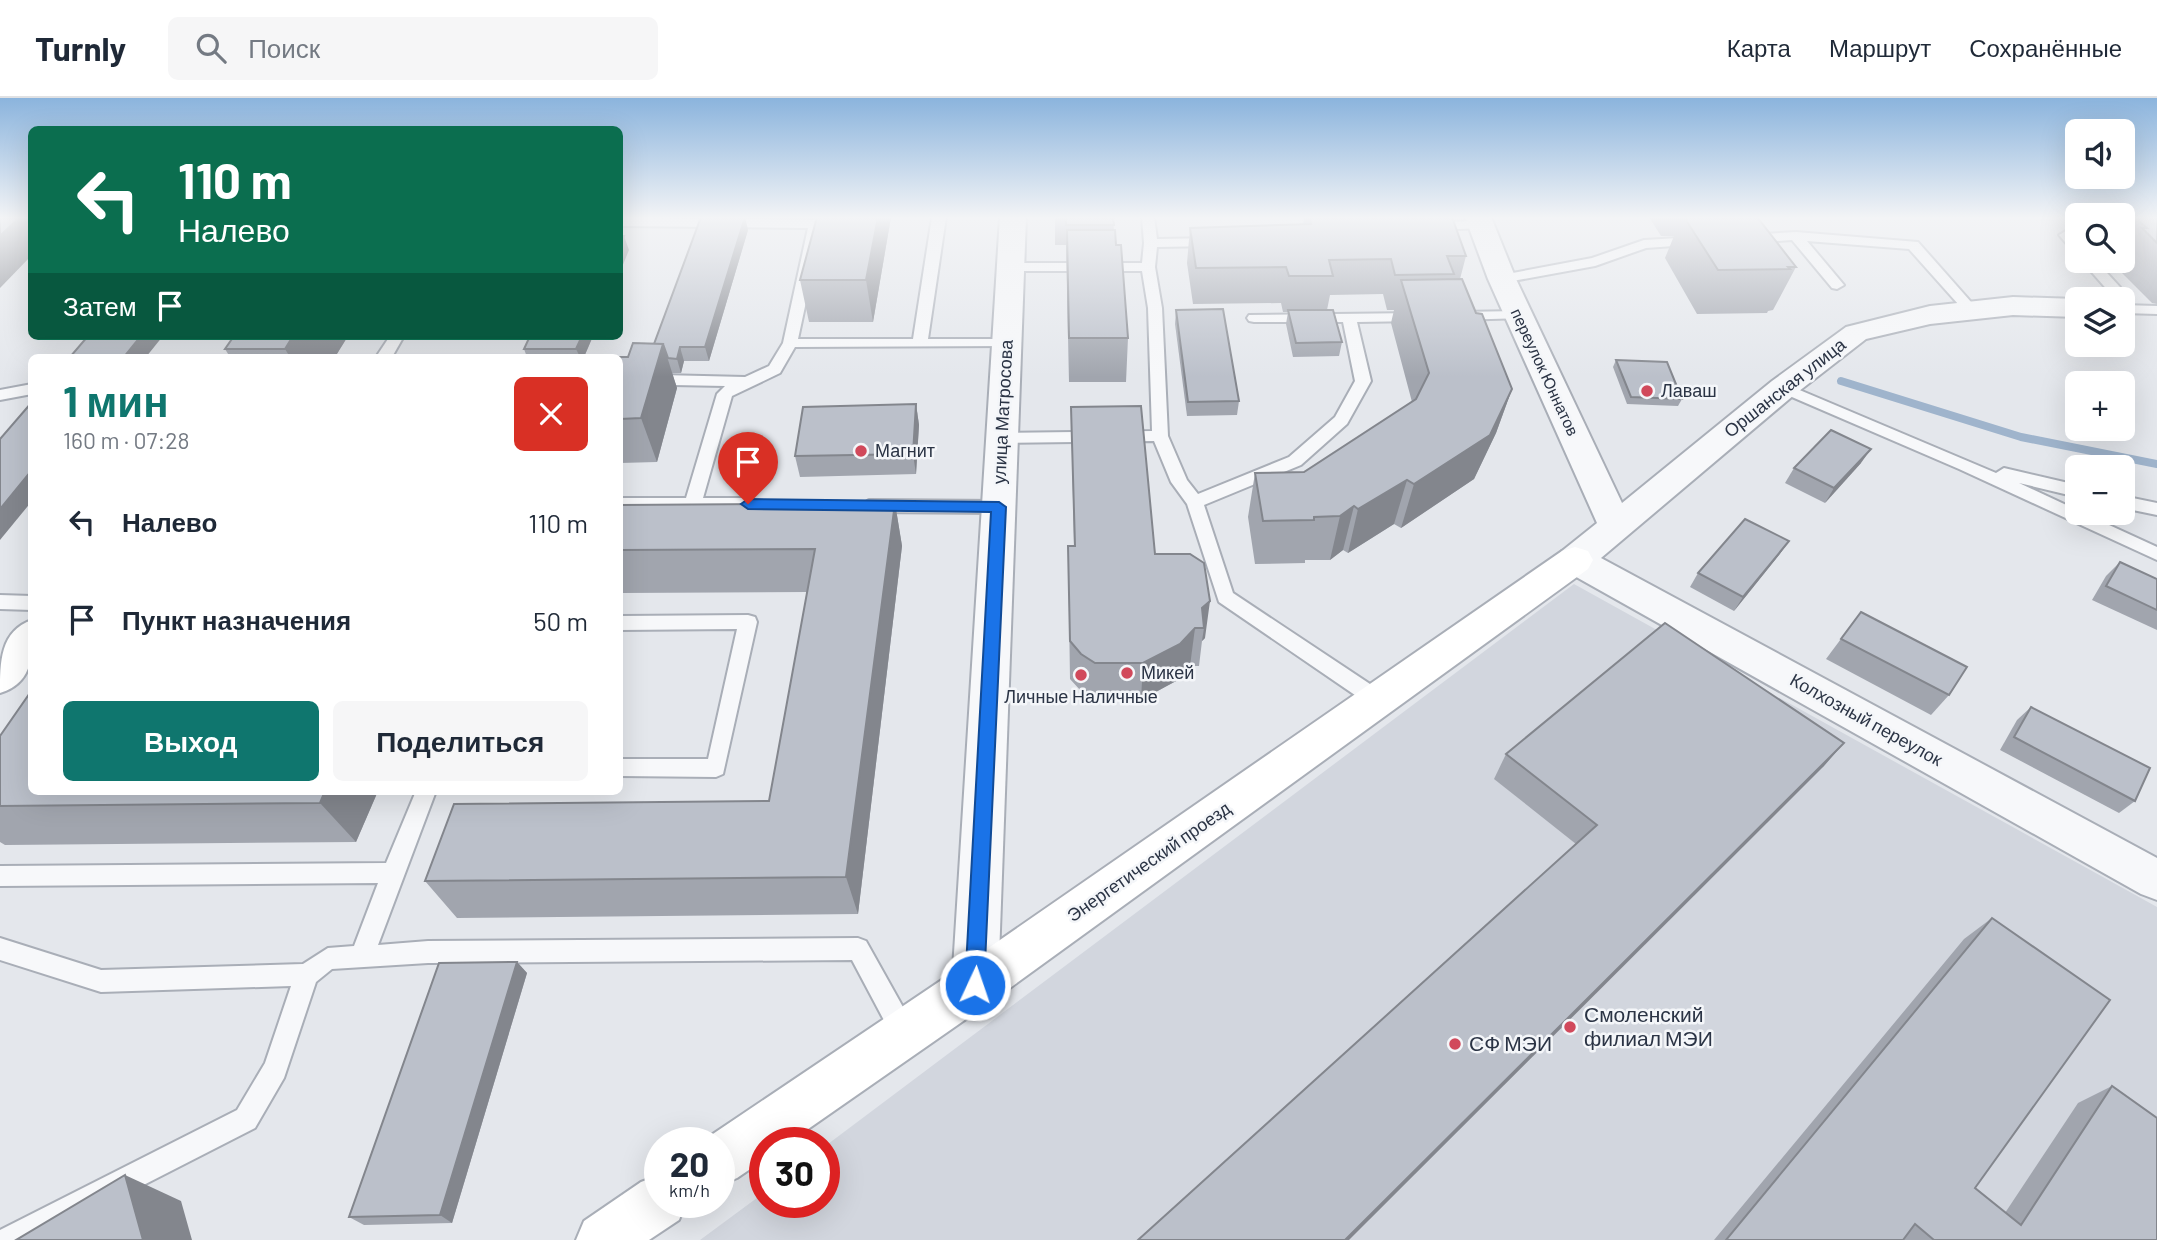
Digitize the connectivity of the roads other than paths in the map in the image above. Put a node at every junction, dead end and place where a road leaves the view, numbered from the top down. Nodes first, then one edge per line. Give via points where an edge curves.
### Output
1 (806, 270) edge
2 (931, 270) edge
3 (1010, 270) edge
4 (1149, 270) edge
5 (1500, 270) edge
6 (1550, 270) edge
7 (1824, 270) edge
8 (1936, 270) edge
9 (2100, 273) edge
10 (1503, 279) junction
11 (1836, 285) dead end
12 (2112, 287) edge
13 (2065, 308) edge
14 (2135, 309) edge
15 (1972, 310) junction
16 (2157, 310) edge
17 (1519, 315) junction
18 (1254, 318) dead end
19 (1349, 318) junction
20 (790, 343) junction
21 (920, 343) junction
22 (1006, 343) junction
23 (623, 379) edge
24 (747, 382) junction
25 (1783, 388) junction
26 (28, 390) edge
27 (0, 395) edge
28 (1160, 436) junction
29 (1002, 438) junction
30 (1965, 465) junction
31 (2065, 488) edge
32 (1195, 502) junction
33 (623, 504) edge
34 (693, 504) junction
35 (762, 504) edge
36 (2135, 504) edge
37 (846, 505) edge
38 (999, 507) junction
39 (2157, 509) edge
40 (1616, 526) junction
41 (2157, 554) edge
42 (1575, 560) junction
43 (0, 602) edge
44 (28, 603) edge
45 (623, 623) edge
46 (28, 640) edge
47 (0, 678) edge
48 (1378, 700) junction
49 (623, 768) edge
50 (424, 795) edge
51 (393, 873) junction
52 (0, 876) edge
53 (2157, 880) edge
54 (0, 948) edge
55 (362, 957) junction
56 (307, 975) junction
57 (975, 985) junction
58 (904, 1033) junction
59 (735, 1149) edge
60 (644, 1212) edge
61 (8, 1240) edge
62 (603, 1240) edge

1 - 20 lane
2 - 21 lane
3 - 22 street, улица Матросова
4 - 28 lane
5 - 10 street, переулок Юннатов
6 - 10 lane
7 - 11 lane
8 - 15 lane
9 - 12 lane
10 - 17 street, переулок Юннатов
13 - 15 street, Оршанская улица
14 - 16 lane
15 - 25 street, Оршанская улица via 1856,333
17 - 19 lane
17 - 40 street, переулок Юннатов
18 - 19 lane
19 - 32 lane via 1363,380 1341,420 1296,461
20 - 21 lane
20 - 24 lane via 780,364
21 - 22 lane
22 - 29 street, улица Матросова
23 - 24 lane
24 - 34 lane via 726,394
25 - 30 lane
25 - 40 street, Оршанская улица
26 - 27 lane
28 - 29 lane
28 - 32 lane via 1179,482
29 - 38 street, улица Матросова
30 - 31 lane
30 - 41 lane
32 - 48 lane via 1225,597
33 - 34 lane
34 - 35 lane
36 - 39 lane
37 - 38 lane
38 - 57 street, улица Матросова
40 - 42 street, Оршанская улица
42 - 48 street, Энергетический проезд
42 - 53 street, Колхозный переулок
43 - 44 lane
45 - 49 lane via 748,622 716,768
46 - 47 street
48 - 57 street, Энергетический проезд
50 - 51 lane
51 - 52 lane
51 - 55 lane
54 - 56 lane via 101,981
55 - 56 lane via 328,959
55 - 58 lane via 428,952 858,949
56 - 61 lane via 275,1069 246,1119
57 - 58 street, Энергетический проезд
58 - 59 street, Энергетический проезд
60 - 62 street

